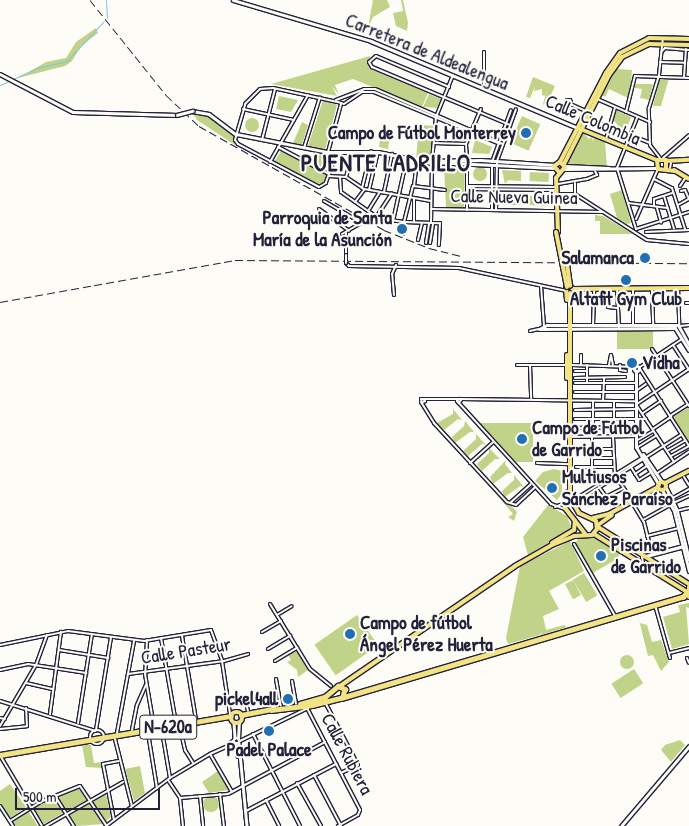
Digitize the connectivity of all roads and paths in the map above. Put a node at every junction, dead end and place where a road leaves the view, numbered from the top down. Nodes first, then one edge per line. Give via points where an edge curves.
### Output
1 (233, 0) edge
2 (664, 37) junction
3 (689, 39) edge
4 (661, 44) junction
5 (689, 44) edge
6 (665, 48) junction
7 (688, 49) edge
8 (484, 52) dead end
9 (660, 54) junction
10 (660, 62) junction
11 (685, 63) junction
12 (0, 74) edge
13 (658, 75) junction
14 (454, 76) junction
15 (684, 77) junction
16 (689, 78) edge
17 (481, 85) junction
18 (449, 87) junction
19 (275, 89) junction
20 (308, 95) junction
21 (320, 97) junction
22 (444, 98) junction
23 (337, 99) junction
24 (345, 99) junction
25 (594, 99) junction
26 (340, 103) junction
27 (570, 104) dead end
28 (524, 105) joint
29 (615, 108) junction
30 (243, 109) junction
31 (516, 109) dead end
32 (511, 110) dead end
33 (480, 111) junction
34 (586, 111) junction
35 (626, 112) junction
36 (269, 114) junction
37 (437, 116) junction
38 (586, 118) junction
39 (637, 118) junction
40 (294, 120) junction
41 (650, 122) junction
42 (506, 124) junction
43 (510, 125) junction
44 (608, 126) junction
45 (579, 128) junction
46 (472, 131) junction
47 (236, 134) junction
48 (629, 136) junction
49 (689, 136) edge
50 (262, 140) junction
51 (606, 140) junction
52 (499, 142) junction
53 (281, 143) junction
54 (434, 143) junction
55 (650, 143) junction
56 (466, 144) junction
57 (503, 144) junction
58 (278, 147) junction
59 (304, 148) junction
60 (625, 148) junction
61 (371, 151) junction
62 (328, 152) junction
63 (337, 152) junction
64 (353, 152) junction
65 (378, 152) junction
66 (392, 154) junction
67 (407, 158) junction
68 (417, 160) junction
69 (689, 160) edge
70 (467, 161) junction
71 (270, 162) junction
72 (433, 162) junction
73 (495, 162) junction
74 (661, 164) junction
75 (563, 165) junction
76 (556, 169) junction
77 (615, 169) junction
78 (595, 171) junction
79 (329, 175) junction
80 (340, 176) junction
81 (346, 177) junction
82 (654, 178) junction
83 (687, 178) edge
84 (575, 183) junction
85 (414, 186) junction
86 (680, 186) dead end
87 (362, 188) junction
88 (467, 188) junction
89 (492, 188) junction
90 (496, 188) junction
91 (555, 189) junction
92 (369, 190) junction
93 (432, 190) junction
94 (445, 190) dead end
95 (680, 191) dead end
96 (382, 192) junction
97 (392, 193) junction
98 (674, 193) junction
99 (575, 194) junction
100 (399, 195) junction
101 (410, 196) junction
102 (664, 196) junction
103 (414, 199) dead end
104 (689, 199) edge
105 (431, 201) junction
106 (324, 202) dead end
107 (355, 202) junction
108 (628, 203) junction
109 (640, 204) junction
110 (677, 205) junction
111 (655, 206) junction
112 (668, 208) junction
113 (320, 209) dead end
114 (431, 209) junction
115 (598, 209) junction
116 (467, 210) junction
117 (492, 210) junction
118 (496, 210) junction
119 (368, 211) junction
120 (554, 211) junction
121 (596, 212) junction
122 (603, 212) junction
123 (372, 213) junction
124 (688, 213) edge
125 (681, 215) junction
126 (376, 217) junction
127 (689, 217) edge
128 (636, 219) dead end
129 (671, 219) junction
130 (393, 221) junction
131 (362, 222) junction
132 (404, 222) junction
133 (414, 222) junction
134 (431, 222) junction
135 (661, 222) junction
136 (422, 223) junction
137 (634, 223) junction
138 (631, 228) junction
139 (674, 229) junction
140 (685, 229) junction
141 (689, 230) edge
142 (347, 231) junction
143 (635, 231) junction
144 (646, 232) dead end
145 (342, 234) dead end
146 (403, 234) dead end
147 (418, 240) dead end
148 (426, 243) dead end
149 (430, 243) dead end
150 (689, 244) edge
151 (438, 245) dead end
152 (396, 265) junction
153 (541, 286) junction
154 (678, 288) junction
155 (689, 288) edge
156 (594, 289) junction
157 (568, 290) junction
158 (617, 290) junction
159 (633, 290) junction
160 (652, 290) junction
161 (394, 295) dead end
162 (593, 304) junction
163 (617, 308) junction
164 (592, 325) junction
165 (568, 326) junction
166 (618, 326) junction
167 (634, 326) junction
168 (652, 326) junction
169 (689, 326) edge
170 (544, 327) junction
171 (678, 327) junction
172 (539, 329) joint
173 (530, 331) dead end
174 (683, 339) junction
175 (674, 345) junction
176 (689, 346) edge
177 (652, 349) dead end
178 (689, 350) edge
179 (581, 355) dead end
180 (657, 356) junction
181 (518, 365) dead end
182 (530, 365) junction
183 (569, 365) junction
184 (581, 365) junction
185 (587, 365) junction
186 (609, 365) junction
187 (613, 365) junction
188 (620, 365) junction
189 (637, 367) junction
190 (689, 370) edge
191 (575, 371) dead end
192 (587, 371) junction
193 (626, 371) dead end
194 (620, 377) junction
195 (625, 377) dead end
196 (575, 378) dead end
197 (587, 378) junction
198 (604, 378) junction
199 (672, 380) junction
200 (575, 383) dead end
201 (587, 383) junction
202 (604, 383) junction
203 (620, 383) junction
204 (646, 384) dead end
205 (637, 388) junction
206 (655, 391) junction
207 (575, 392) dead end
208 (604, 392) junction
209 (530, 399) junction
210 (569, 400) junction
211 (641, 400) junction
212 (459, 401) junction
213 (594, 401) junction
214 (603, 401) junction
215 (614, 401) junction
216 (661, 401) junction
217 (636, 404) junction
218 (689, 405) edge
219 (614, 409) junction
220 (575, 410) dead end
221 (594, 410) junction
222 (643, 412) junction
223 (671, 417) junction
224 (636, 418) junction
225 (646, 418) junction
226 (575, 419) dead end
227 (594, 419) junction
228 (614, 419) junction
229 (614, 427) junction
230 (636, 427) junction
231 (575, 428) dead end
232 (594, 428) junction
233 (654, 430) junction
234 (657, 435) junction
235 (681, 435) junction
236 (569, 436) junction
237 (593, 436) junction
238 (614, 436) junction
239 (636, 436) junction
240 (685, 440) junction
241 (493, 442) junction
242 (636, 444) junction
243 (664, 446) junction
244 (689, 446) edge
245 (592, 449) junction
246 (613, 449) junction
247 (575, 450) dead end
248 (667, 451) junction
249 (689, 452) edge
250 (670, 456) junction
251 (592, 458) junction
252 (613, 458) junction
253 (644, 458) junction
254 (470, 462) junction
255 (537, 462) dead end
256 (674, 462) junction
257 (569, 463) junction
258 (647, 466) junction
259 (576, 467) dead end
260 (592, 467) junction
261 (631, 467) junction
262 (613, 468) junction
263 (652, 471) junction
264 (689, 473) edge
265 (635, 474) junction
266 (656, 474) junction
267 (615, 476) junction
268 (684, 477) junction
269 (532, 483) junction
270 (599, 485) junction
271 (689, 485) edge
272 (535, 487) junction
273 (662, 487) junction
274 (623, 488) junction
275 (689, 489) edge
276 (689, 496) edge
277 (584, 497) junction
278 (607, 497) junction
279 (671, 499) junction
280 (565, 502) junction
281 (632, 502) junction
282 (510, 503) junction
283 (573, 503) junction
284 (672, 504) junction
285 (612, 505) dead end
286 (553, 506) junction
287 (689, 508) edge
288 (569, 511) junction
289 (675, 511) junction
290 (588, 517) junction
291 (593, 518) junction
292 (643, 520) junction
293 (580, 525) junction
294 (598, 526) junction
295 (678, 528) junction
296 (585, 534) junction
297 (594, 534) junction
298 (647, 536) junction
299 (574, 544) dead end
300 (548, 546) junction
301 (684, 547) junction
302 (543, 550) junction
303 (652, 554) junction
304 (642, 559) junction
305 (689, 560) edge
306 (689, 571) edge
307 (688, 589) edge
308 (270, 604) dead end
309 (656, 605) junction
310 (292, 606) dead end
311 (614, 614) junction
312 (277, 615) junction
313 (281, 621) junction
314 (61, 632) junction
315 (262, 632) dead end
316 (92, 634) junction
317 (47, 635) junction
318 (182, 635) junction
319 (290, 636) junction
320 (111, 637) junction
321 (161, 638) junction
322 (147, 640) junction
323 (134, 641) junction
324 (0, 646) edge
325 (297, 648) junction
326 (689, 648) edge
327 (268, 649) dead end
328 (59, 650) junction
329 (669, 653) junction
330 (248, 654) dead end
331 (89, 655) junction
332 (108, 658) junction
333 (670, 658) dead end
334 (687, 658) dead end
335 (276, 660) dead end
336 (222, 661) junction
337 (689, 663) edge
338 (36, 665) junction
339 (187, 666) junction
340 (56, 669) junction
341 (167, 669) junction
342 (0, 670) edge
343 (146, 672) junction
344 (86, 673) junction
345 (128, 674) junction
346 (276, 679) dead end
347 (292, 681) dead end
348 (25, 683) junction
349 (147, 685) junction
350 (53, 689) junction
351 (338, 689) junction
352 (359, 691) junction
353 (343, 696) junction
354 (337, 697) junction
355 (0, 701) edge
356 (325, 701) junction
357 (296, 704) dead end
358 (12, 705) junction
359 (312, 705) junction
360 (281, 706) dead end
361 (247, 707) dead end
362 (26, 708) junction
363 (307, 708) junction
364 (271, 710) junction
365 (248, 711) dead end
366 (50, 715) junction
367 (231, 715) junction
368 (241, 715) junction
369 (0, 718) edge
370 (4, 719) junction
371 (196, 720) dead end
372 (176, 723) dead end
373 (237, 723) junction
374 (78, 724) junction
375 (0, 726) edge
376 (154, 727) dead end
377 (180, 728) dead end
378 (0, 729) edge
379 (88, 729) junction
380 (132, 730) dead end
381 (95, 731) junction
382 (162, 731) dead end
383 (117, 733) dead end
384 (148, 733) dead end
385 (238, 734) junction
386 (253, 734) junction
387 (249, 736) junction
388 (91, 737) junction
389 (243, 737) junction
390 (104, 738) junction
391 (115, 739) dead end
392 (237, 741) junction
393 (325, 742) junction
394 (689, 746) edge
395 (210, 754) junction
396 (0, 756) edge
397 (119, 761) junction
398 (194, 764) junction
399 (336, 764) junction
400 (271, 771) junction
401 (341, 773) junction
402 (314, 775) junction
403 (169, 779) junction
404 (123, 782) junction
405 (298, 783) junction
406 (243, 786) junction
407 (157, 788) junction
408 (108, 791) junction
409 (232, 792) junction
410 (282, 792) junction
411 (220, 794) junction
412 (54, 796) junction
413 (200, 796) junction
414 (180, 798) junction
415 (266, 800) junction
416 (90, 801) junction
417 (0, 806) edge
418 (132, 807) junction
419 (30, 808) junction
420 (246, 810) junction
421 (66, 814) junction
422 (114, 820) junction
423 (10, 821) junction
424 (13, 826) edge
425 (42, 826) edge
426 (46, 826) edge
427 (74, 826) edge
428 (106, 826) edge
429 (183, 826) edge
430 (203, 826) edge
431 (224, 826) edge
432 (248, 826) edge
433 (279, 826) edge
434 (300, 826) edge
435 (320, 826) edge
436 (340, 826) edge
437 (621, 826) edge

1 - 14 street, Carretera de Aldealengua via 372,41
2 - 3 main road
2 - 4 street
2 - 25 main road via 637,42 620,53
4 - 5 main road
4 - 6 street
4 - 9 street
4 - 25 main road via 644,45 622,57
6 - 7 street
6 - 9 street
7 - 11 street
8 - 17 street
9 - 10 street
10 - 11 street
10 - 13 street
11 - 15 street
12 - 47 street, bridge via 77,113 177,115 192,111 209,114
13 - 15 street
13 - 35 street via 634,77
13 - 41 street via 650,103
14 - 17 street, Carretera de Aldealengua
14 - 18 street
15 - 16 street
17 - 28 street, Carretera de Aldealengua
18 - 22 street
18 - 22 street via 375,56 370,60 370,66
19 - 20 street
19 - 30 street via 263,89 252,94
19 - 36 street
20 - 21 street
20 - 40 street
21 - 23 street
21 - 59 street
22 - 33 street
22 - 37 street
23 - 24 street
23 - 26 street
24 - 26 street
24 - 37 street via 372,88
25 - 29 street
25 - 34 main road
25 - 38 main road
26 - 62 street
27 - 34 street
28 - 45 street, Calle Colombia
29 - 35 street
29 - 44 street
30 - 36 street
30 - 47 street
31 - 43 street
32 - 42 street
33 - 42 street
33 - 46 street
34 - 45 main road
35 - 39 street
36 - 40 street
36 - 50 street
37 - 46 street
37 - 54 street
38 - 44 street
38 - 45 main road
39 - 41 street
39 - 48 street
40 - 53 street
41 - 55 street
42 - 43 street
42 - 52 street
43 - 57 street
44 - 48 street
44 - 51 street
45 - 51 main road, Calle Colombia
45 - 75 main road
46 - 52 street
46 - 56 street
47 - 50 main road
47 - 71 street via 238,144
48 - 55 street
48 - 60 street
49 - 74 street
50 - 53 main road
51 - 60 main road, Calle Colombia
52 - 57 street
52 - 73 street
53 - 58 street
53 - 59 main road
54 - 56 street
54 - 72 street
55 - 74 street
56 - 70 street
57 - 73 street
58 - 71 street
58 - 79 street
59 - 62 main road
60 - 74 main road, Calle Colombia
60 - 77 street
61 - 64 main road
61 - 65 main road
61 - 87 street
62 - 63 main road
63 - 64 main road
63 - 79 street
64 - 81 street
65 - 66 main road
65 - 92 street
66 - 67 main road
66 - 96 street
67 - 68 main road
67 - 100 street
68 - 72 main road
68 - 85 street
69 - 74 main road
70 - 72 main road
70 - 73 main road
70 - 88 street
71 - 79 street via 322,186
72 - 93 street
73 - 76 main road
73 - 89 street
73 - 90 street
74 - 77 main road
74 - 82 street
74 - 83 main road
75 - 76 main road
75 - 76 main road
75 - 77 main road
75 - 78 main road
76 - 91 main road
77 - 78 main road
77 - 108 street
78 - 84 street via 596,176
79 - 80 street
80 - 81 street
80 - 107 street via 340,190
81 - 87 street
82 - 98 street via 672,188
82 - 109 street
83 - 86 street
84 - 91 street
84 - 99 street
85 - 93 street
85 - 101 street
87 - 92 street
87 - 107 street
88 - 89 street
88 - 116 street
89 - 90 street
89 - 117 street
90 - 91 street
90 - 118 street
91 - 99 street
91 - 120 main road
92 - 96 street
93 - 94 street
93 - 105 street
95 - 104 street via 685,190
96 - 97 street
96 - 119 street
97 - 100 street
97 - 126 street
98 - 102 street
98 - 110 street
99 - 115 street
100 - 101 street
100 - 130 street
101 - 105 street
101 - 132 street
102 - 111 street via 654,199
102 - 112 street
103 - 133 street
104 - 110 street
105 - 114 street
106 - 131 street
107 - 119 street
108 - 109 street
108 - 137 street
109 - 111 street
109 - 128 street
110 - 125 street
111 - 112 street
111 - 135 street
112 - 129 street
113 - 142 street
114 - 116 street, Calle Nueva Guinea
114 - 134 street
115 - 121 street, Calle Nueva Guinea
115 - 122 street
116 - 117 street, Calle Nueva Guinea
117 - 118 street, Calle Nueva Guinea
118 - 120 street, Calle Nueva Guinea
119 - 123 street
120 - 121 street, Calle Nueva Guinea
120 - 157 main road, bridge
121 - 122 street, Calle Nueva Guinea
122 - 138 street
123 - 126 street
123 - 131 street, bridge
124 - 125 street
124 - 127 street
125 - 129 street
125 - 140 street
126 - 130 street
129 - 135 street
129 - 139 street
130 - 132 street
131 - 142 street
132 - 133 street
132 - 146 street
133 - 136 street
134 - 136 street
134 - 148 street
134 - 149 street
134 - 151 street via 440,222
135 - 143 street
136 - 147 street
137 - 138 street
137 - 143 street
138 - 143 street
139 - 140 street
139 - 144 street
140 - 141 street
142 - 145 street
142 - 152 street, bridge via 346,264
143 - 150 street via 652,242
152 - 153 street via 459,268
152 - 161 street via 392,274
153 - 157 street
153 - 170 street
154 - 155 main road
154 - 160 main road
154 - 171 street
156 - 157 main road
156 - 158 main road
156 - 162 street
157 - 165 main road
158 - 159 main road
158 - 163 street
159 - 160 main road
159 - 167 street
160 - 168 street
162 - 163 street
162 - 164 street
163 - 166 street
164 - 165 main road
164 - 166 main road
165 - 166 main road
165 - 170 main road
165 - 183 main road
166 - 167 main road
167 - 168 main road
168 - 171 main road
169 - 171 street
170 - 172 main road
171 - 174 main road
172 - 173 street
174 - 175 street
174 - 176 main road
174 - 178 main road
175 - 180 street
175 - 190 street
177 - 180 street
179 - 184 street
180 - 189 street
180 - 199 street
181 - 182 street
182 - 183 street
182 - 209 street
183 - 184 street
183 - 210 main road
184 - 185 street
185 - 186 street
185 - 192 street
186 - 187 street
186 - 187 street via 611,355
187 - 188 street
188 - 189 street
188 - 193 street via 620,370
189 - 205 main road
189 - 206 street
190 - 199 street
191 - 192 street
192 - 197 street
194 - 195 street
194 - 198 street
194 - 203 street
196 - 197 street
197 - 198 street
197 - 201 street
198 - 202 street
199 - 206 street
199 - 218 street
200 - 201 street
201 - 202 street
202 - 203 street
202 - 208 street
203 - 205 street
204 - 205 street
205 - 208 street
205 - 217 main road
206 - 211 street
206 - 216 street
207 - 208 street
208 - 214 street
209 - 210 street
209 - 212 street
210 - 213 street
210 - 236 main road
211 - 217 street
211 - 217 street
212 - 241 street
212 - 254 street via 423,400 423,407
213 - 214 street
213 - 221 street
214 - 215 street
215 - 217 street
215 - 219 street
216 - 222 street
216 - 223 street
217 - 219 street
217 - 222 street
217 - 224 main road
218 - 223 street
219 - 221 street
219 - 228 street
220 - 221 street
221 - 227 street
222 - 225 street
223 - 233 street
223 - 235 street
224 - 225 street
224 - 228 street
224 - 230 main road
225 - 233 street
226 - 227 street
227 - 228 street
227 - 232 street
228 - 229 street
229 - 230 street
229 - 232 street
229 - 238 street
230 - 239 main road
231 - 232 street
232 - 237 street
233 - 234 street
233 - 242 street
234 - 242 street
234 - 243 street
235 - 240 street
235 - 243 street
236 - 237 street
236 - 257 main road
237 - 238 street
237 - 245 street
238 - 239 street
238 - 246 street
239 - 242 main road
240 - 244 street
240 - 248 street
241 - 254 street
241 - 269 street
242 - 253 main road
243 - 248 street
243 - 253 street
244 - 250 street
245 - 246 street
245 - 247 street
245 - 251 street
246 - 252 street
248 - 250 street
249 - 256 street
250 - 256 street
251 - 252 street
251 - 260 street
252 - 262 street
253 - 258 main road
253 - 261 street
253 - 263 main road
253 - 267 street
254 - 282 street
255 - 257 street
256 - 266 street
257 - 280 main road
257 - 283 main road
258 - 263 main road
258 - 265 street
259 - 260 street
260 - 262 street
260 - 270 street
261 - 265 street
261 - 267 street
262 - 267 street
263 - 265 street via 639,480
263 - 266 main road
263 - 273 main road
264 - 268 main road
264 - 273 main road
266 - 273 main road
267 - 270 street
267 - 274 street
268 - 271 street
268 - 273 main road
269 - 272 street
269 - 282 street
270 - 277 street
270 - 278 street
270 - 283 street
272 - 282 street via 516,505
272 - 286 street
273 - 279 main road
273 - 281 main road
273 - 284 main road
274 - 278 street
274 - 281 street
275 - 279 street
276 - 284 street
277 - 278 street via 593,502
277 - 283 street
278 - 285 street
279 - 284 main road
280 - 283 main road
280 - 286 street
280 - 288 main road
281 - 291 main road
281 - 292 street
281 - 294 main road
283 - 288 main road
283 - 290 main road
284 - 289 main road
284 - 292 street
286 - 288 street
287 - 289 street
288 - 293 main road
288 - 300 main road via 576,524 574,530
289 - 295 main road
289 - 301 main road
290 - 291 main road
290 - 293 main road
291 - 294 main road
292 - 298 street
293 - 296 main road
293 - 300 main road
294 - 297 main road
294 - 304 main road
295 - 298 street
295 - 301 main road
296 - 297 main road
296 - 302 main road
297 - 304 main road
298 - 303 street
299 - 311 street
300 - 302 main road
301 - 303 street
301 - 304 street
301 - 305 main road
301 - 306 main road
302 - 351 main road
303 - 304 street
304 - 307 main road
307 - 309 highway
307 - 309 highway via 682,598
308 - 312 street
309 - 311 highway
309 - 329 street
310 - 312 street
311 - 352 highway
312 - 313 street
313 - 315 street
313 - 319 street
314 - 316 street
314 - 317 street
314 - 328 street
316 - 320 street
316 - 331 street
317 - 324 street
317 - 338 street
318 - 321 street
318 - 336 street via 211,630
318 - 339 street
319 - 325 street
319 - 327 street
320 - 323 street
320 - 332 street
321 - 322 street
321 - 341 street
322 - 323 street
322 - 343 street
323 - 345 street
325 - 335 street
325 - 351 street via 310,669
326 - 329 street
328 - 331 street
328 - 340 street
329 - 333 street
330 - 336 street, Calle Pasteur
331 - 332 street
331 - 344 street
332 - 381 street
334 - 337 street
336 - 339 street, Calle Pasteur
336 - 367 street
338 - 340 street
338 - 342 street
338 - 348 street
339 - 341 street, Calle Pasteur
339 - 371 street
340 - 344 street
340 - 350 street
341 - 343 street, Calle Pasteur
341 - 372 street
343 - 345 street, Calle Pasteur
343 - 349 street
344 - 374 street
345 - 383 street
346 - 360 street
347 - 357 street
348 - 350 street
348 - 358 street
349 - 376 street
349 - 380 street via 137,705
350 - 366 street
351 - 352 highway
351 - 353 highway
351 - 354 highway
351 - 364 highway via 314,701
352 - 353 highway
353 - 354 highway
354 - 356 highway
355 - 358 street
356 - 359 highway
356 - 401 street via 358,765
358 - 362 street
358 - 370 street
359 - 363 street
359 - 364 highway
361 - 365 street
362 - 366 street
362 - 378 street via 27,726
363 - 386 street
363 - 393 street, Calle Rubiera
364 - 368 highway
366 - 374 street
367 - 368 highway via 236,712
367 - 373 highway
367 - 390 highway, N-620a
368 - 373 highway
369 - 370 street
370 - 375 street
373 - 385 street
373 - 392 street
374 - 379 street
377 - 398 street via 185,750
379 - 381 street
379 - 388 street
381 - 388 street
381 - 390 street
382 - 403 street
384 - 407 street
385 - 389 street
385 - 392 street
386 - 387 street
386 - 400 street
387 - 389 street
387 - 392 street
388 - 390 highway, N-620a
388 - 396 highway, N-620a
389 - 392 street
391 - 397 street
392 - 395 street
392 - 406 street
393 - 399 street, Calle Rubiera
393 - 400 street
394 - 437 main road
395 - 398 street
395 - 409 street
396 - 419 street
397 - 404 street
397 - 408 street via 103,764
398 - 403 street
399 - 401 street, Calle Rubiera
399 - 402 street
400 - 406 street
400 - 410 street
401 - 436 street, Calle Rubiera via 360,813
402 - 405 street
402 - 436 street
403 - 407 street
403 - 414 street
404 - 408 street
404 - 418 street
405 - 410 street
405 - 435 street
406 - 409 street
406 - 420 street
407 - 418 street
408 - 416 street
408 - 422 street
409 - 411 street
410 - 415 street
410 - 434 street
411 - 413 street
411 - 431 street
412 - 416 street via 80,786
412 - 419 street
412 - 421 street
413 - 414 street
413 - 430 street
414 - 429 street
415 - 420 street
415 - 433 street
416 - 421 street
416 - 428 street
417 - 423 street
418 - 422 street
419 - 423 street
419 - 425 street
420 - 432 street
421 - 426 street
421 - 427 street
422 - 428 street
423 - 424 street

